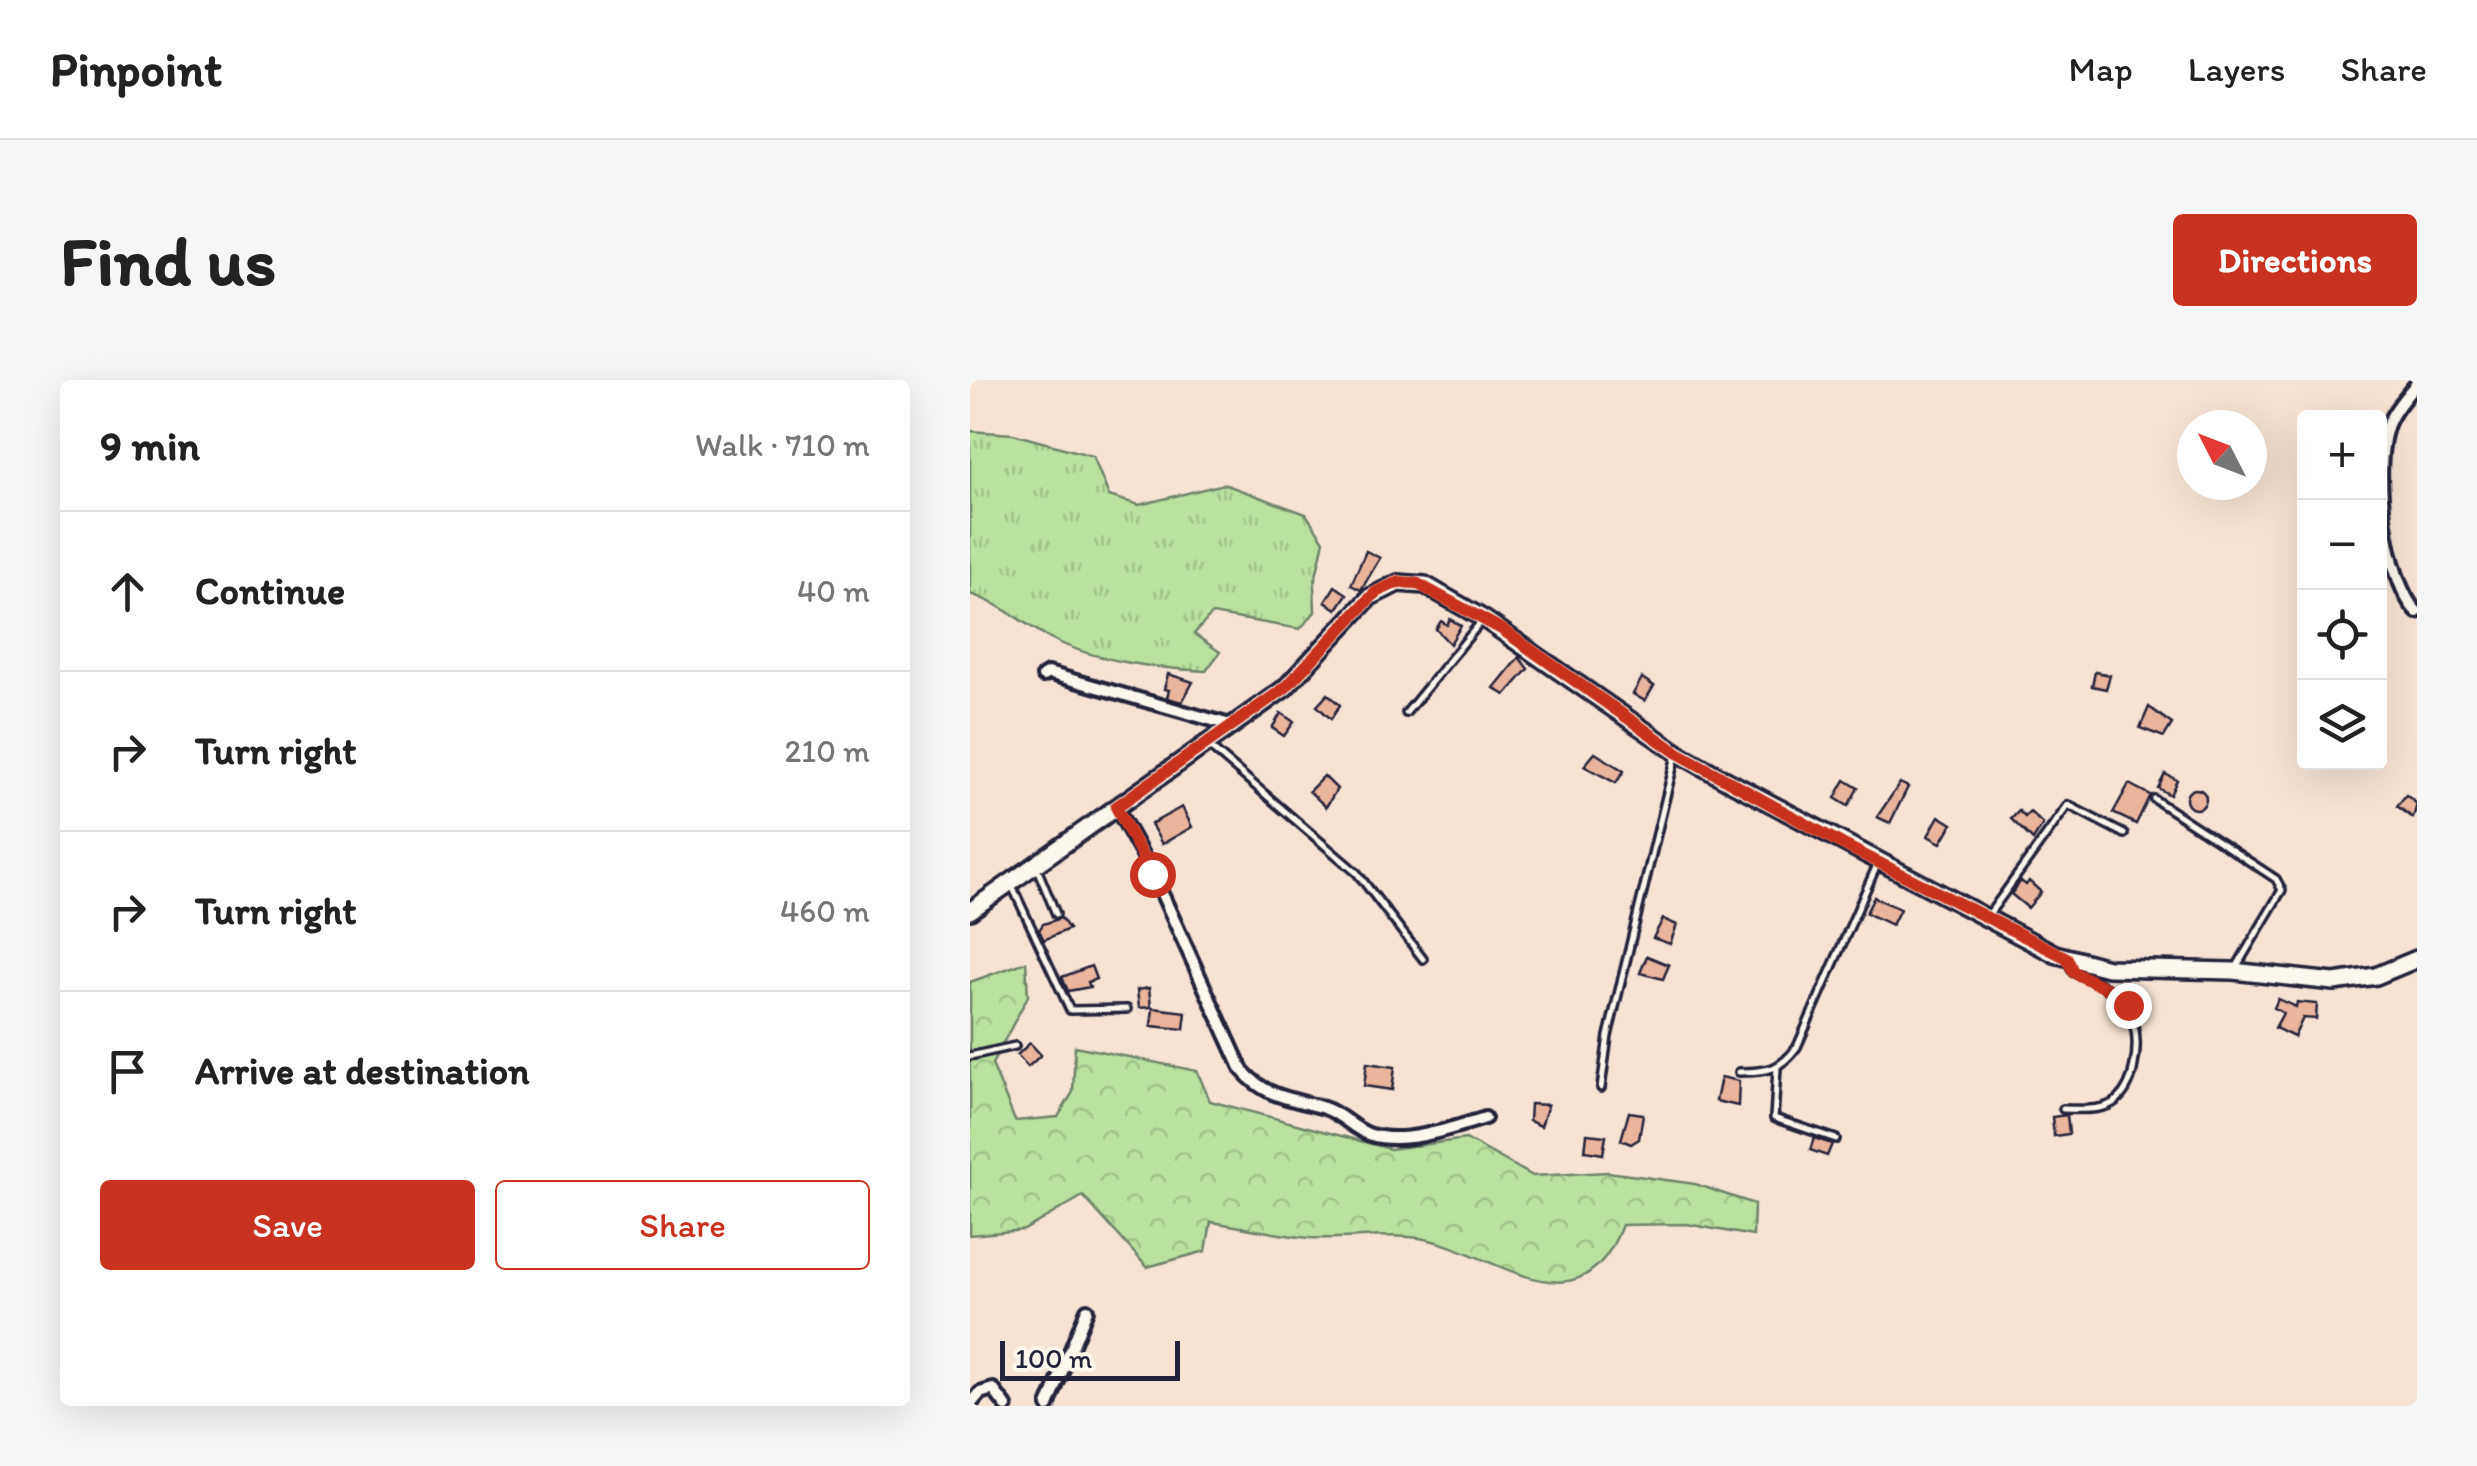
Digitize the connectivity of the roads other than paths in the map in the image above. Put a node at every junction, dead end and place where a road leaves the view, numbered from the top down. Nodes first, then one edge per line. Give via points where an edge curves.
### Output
1 (2417, 383) edge
2 (2417, 612) edge
3 (1484, 619) junction
4 (1050, 675) dead end
5 (1406, 713) dead end
6 (1230, 725) junction
7 (1204, 742) junction
8 (1676, 752) junction
9 (2154, 799) dead end
10 (1116, 807) junction
11 (2124, 834) dead end
12 (1878, 862) junction
13 (1035, 865) junction
14 (1011, 883) junction
15 (970, 912) edge
16 (1056, 914) dead end
17 (1986, 919) junction
18 (2067, 958) junction
19 (1423, 959) dead end
20 (2417, 959) edge
21 (2233, 972) junction
22 (1127, 1009) dead end
23 (1015, 1046) dead end
24 (970, 1056) edge
25 (1777, 1068) junction
26 (1740, 1072) dead end
27 (1600, 1088) dead end
28 (2063, 1110) dead end
29 (1485, 1118) dead end
30 (1836, 1139) dead end
31 (1087, 1310) dead end
32 (970, 1405) edge
33 (1006, 1406) edge
34 (1048, 1406) edge

1 - 2 street via 2389,422 2383,480 2391,568
3 - 5 lane
3 - 6 street via 1425,585 1390,584 1285,688
3 - 8 street
4 - 6 street
6 - 7 street
7 - 10 street
7 - 19 lane via 1357,873
8 - 12 street
8 - 27 lane
9 - 21 lane via 2276,879 2282,890
10 - 13 street
10 - 29 street via 1242,1070 1258,1088 1325,1108 1367,1134 1386,1137
11 - 17 lane via 2068,804
12 - 17 street
12 - 25 lane via 1810,1024
13 - 14 street
13 - 16 lane
14 - 15 street
14 - 22 lane via 1070,1010
17 - 18 street
18 - 21 street via 2129,970
18 - 28 lane via 2073,972 2128,1005 2138,1048 2127,1089 2115,1102
20 - 21 street via 2348,981
23 - 24 lane
25 - 26 lane
25 - 30 lane via 1774,1118
31 - 34 street
32 - 33 street via 993,1389

